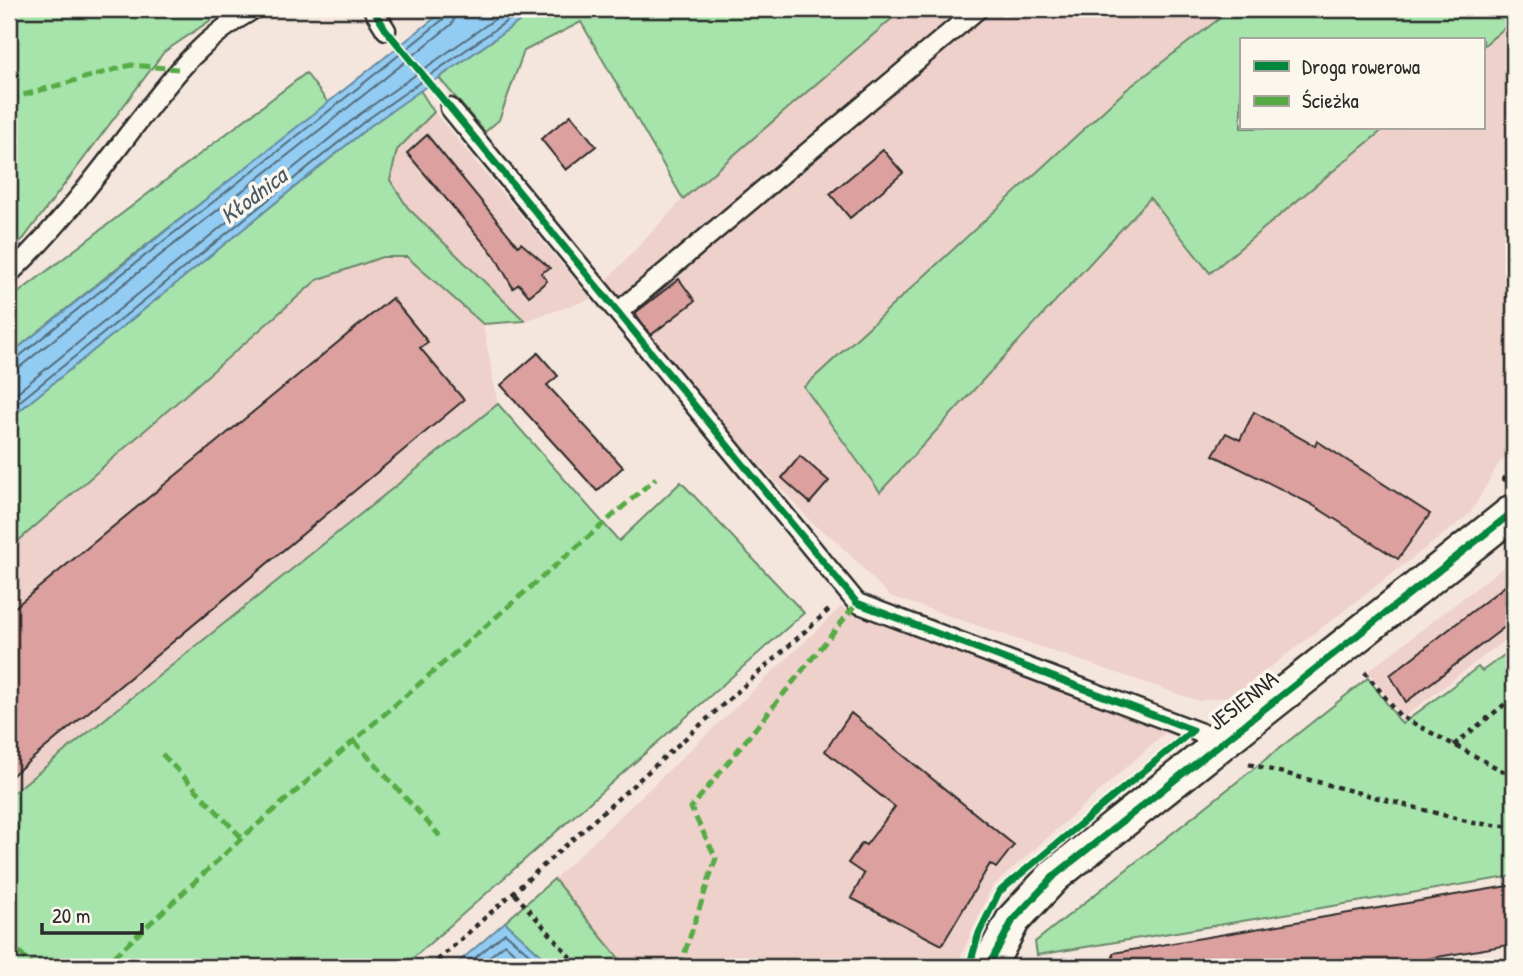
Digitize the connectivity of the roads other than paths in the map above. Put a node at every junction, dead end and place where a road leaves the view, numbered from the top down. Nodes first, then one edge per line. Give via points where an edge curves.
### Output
1 (254, 9) edge
2 (373, 9) edge
3 (978, 9) edge
4 (386, 30) dead end
5 (450, 108) dead end
6 (9, 274) edge
7 (618, 312) junction
8 (1514, 511) edge
9 (1228, 751) junction
10 (988, 967) edge

1 - 6 lane via 206,40 178,69 75,204
2 - 4 lane
3 - 7 lane
5 - 7 lane
7 - 9 lane via 857,603
8 - 9 street, JESIENNA
9 - 10 street, JESIENNA via 1055,875 1013,920

